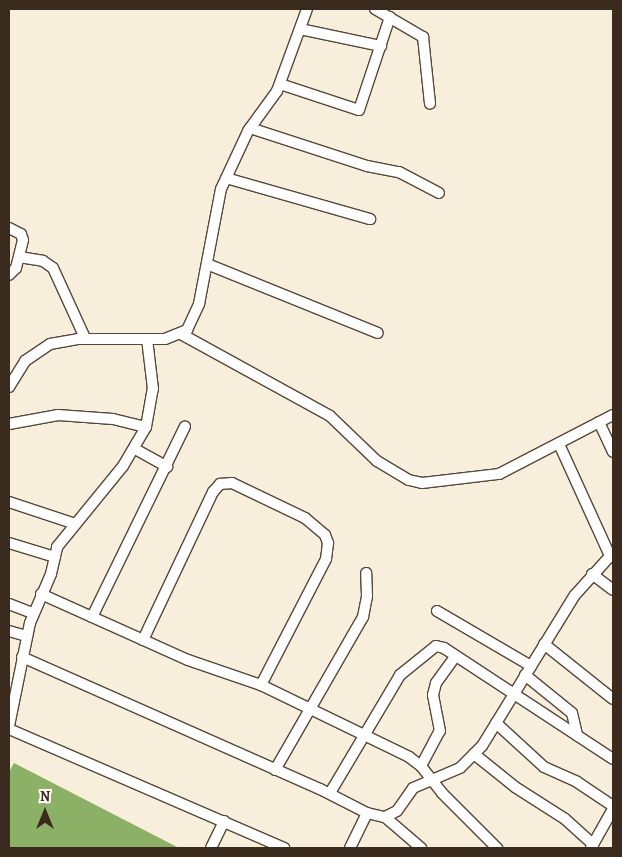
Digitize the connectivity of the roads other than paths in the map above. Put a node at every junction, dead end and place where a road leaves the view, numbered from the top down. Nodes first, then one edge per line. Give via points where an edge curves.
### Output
1 (306, 9) edge
2 (375, 9) edge
3 (390, 17) junction
4 (300, 29) junction
5 (381, 46) junction
6 (280, 84) junction
7 (430, 104) dead end
8 (250, 128) junction
9 (226, 178) junction
10 (439, 193) dead end
11 (370, 219) dead end
12 (9, 228) edge
13 (20, 257) junction
14 (207, 264) junction
15 (9, 275) edge
16 (378, 333) dead end
17 (182, 334) junction
18 (85, 338) junction
19 (147, 339) junction
20 (9, 387) edge
21 (613, 414) edge
22 (599, 422) junction
23 (9, 424) edge
24 (185, 426) dead end
25 (146, 428) junction
26 (559, 444) junction
27 (135, 449) junction
28 (613, 452) edge
29 (167, 467) junction
30 (9, 502) edge
31 (74, 524) junction
32 (9, 543) edge
33 (612, 554) edge
34 (55, 556) junction
35 (366, 573) dead end
36 (592, 574) junction
37 (613, 590) edge
38 (41, 594) junction
39 (9, 604) edge
40 (437, 611) dead end
41 (33, 613) junction
42 (92, 617) junction
43 (9, 631) edge
44 (27, 636) junction
45 (143, 640) junction
46 (544, 644) junction
47 (22, 657) junction
48 (455, 657) junction
49 (531, 666) junction
50 (525, 675) junction
51 (261, 685) junction
52 (514, 694) junction
53 (613, 699) edge
54 (310, 709) junction
55 (496, 723) junction
56 (9, 727) edge
57 (577, 735) junction
58 (362, 736) junction
59 (474, 754) junction
60 (613, 759) edge
61 (421, 766) junction
62 (275, 770) junction
63 (431, 779) junction
64 (330, 793) junction
65 (613, 807) edge
66 (367, 813) junction
67 (385, 817) junction
68 (224, 821) junction
69 (592, 846) edge
70 (212, 848) edge
71 (284, 848) edge
72 (350, 848) edge
73 (421, 848) edge
74 (497, 848) edge

1 - 4 street
2 - 3 street
3 - 5 street
3 - 7 street via 422,37
4 - 5 street
4 - 6 street
5 - 6 street via 359,110
6 - 8 street
8 - 9 street
8 - 10 street via 367,166 398,172
9 - 11 street
9 - 14 street
12 - 13 street via 21,234
13 - 15 street via 14,273
13 - 18 street via 43,262 53,268
14 - 16 street
14 - 17 street via 196,314
17 - 19 street
17 - 26 street via 330,416 377,461 409,480 431,484 499,474
18 - 19 street
18 - 20 street via 62,341 33,353
19 - 25 street via 153,389
21 - 22 street
22 - 26 street
22 - 28 street
23 - 25 street via 58,415 113,419
24 - 29 street
25 - 27 street
26 - 33 street
27 - 29 street
27 - 31 street
29 - 42 street
30 - 31 street
31 - 34 street via 60,540
32 - 34 street
33 - 36 street
34 - 38 street
35 - 54 street via 367,596 363,617
36 - 37 street
36 - 46 street
38 - 41 street
38 - 42 street
39 - 41 street
40 - 49 street
41 - 44 street
42 - 45 street
43 - 44 street
44 - 47 street
45 - 51 street via 188,660
45 - 51 street via 213,492 220,484 232,484 306,518 325,535 328,543 326,559
46 - 49 street
46 - 53 street
47 - 56 street
47 - 62 street
48 - 52 street
48 - 58 street via 436,646 411,663
48 - 61 street via 436,683 434,695 440,731
49 - 50 street
50 - 52 street
50 - 57 street via 572,713
51 - 54 street
52 - 55 street
52 - 57 street
54 - 58 street
54 - 62 street
55 - 59 street
55 - 65 street via 544,766 577,782
56 - 68 street
57 - 60 street
58 - 61 street
58 - 64 street
59 - 63 street via 460,768
59 - 69 street via 515,787 565,819
61 - 63 street
62 - 64 street
63 - 67 street via 413,788 397,811
63 - 74 street
64 - 66 street
65 - 69 street
66 - 67 street
66 - 72 street
67 - 73 street
68 - 70 street
68 - 71 street

